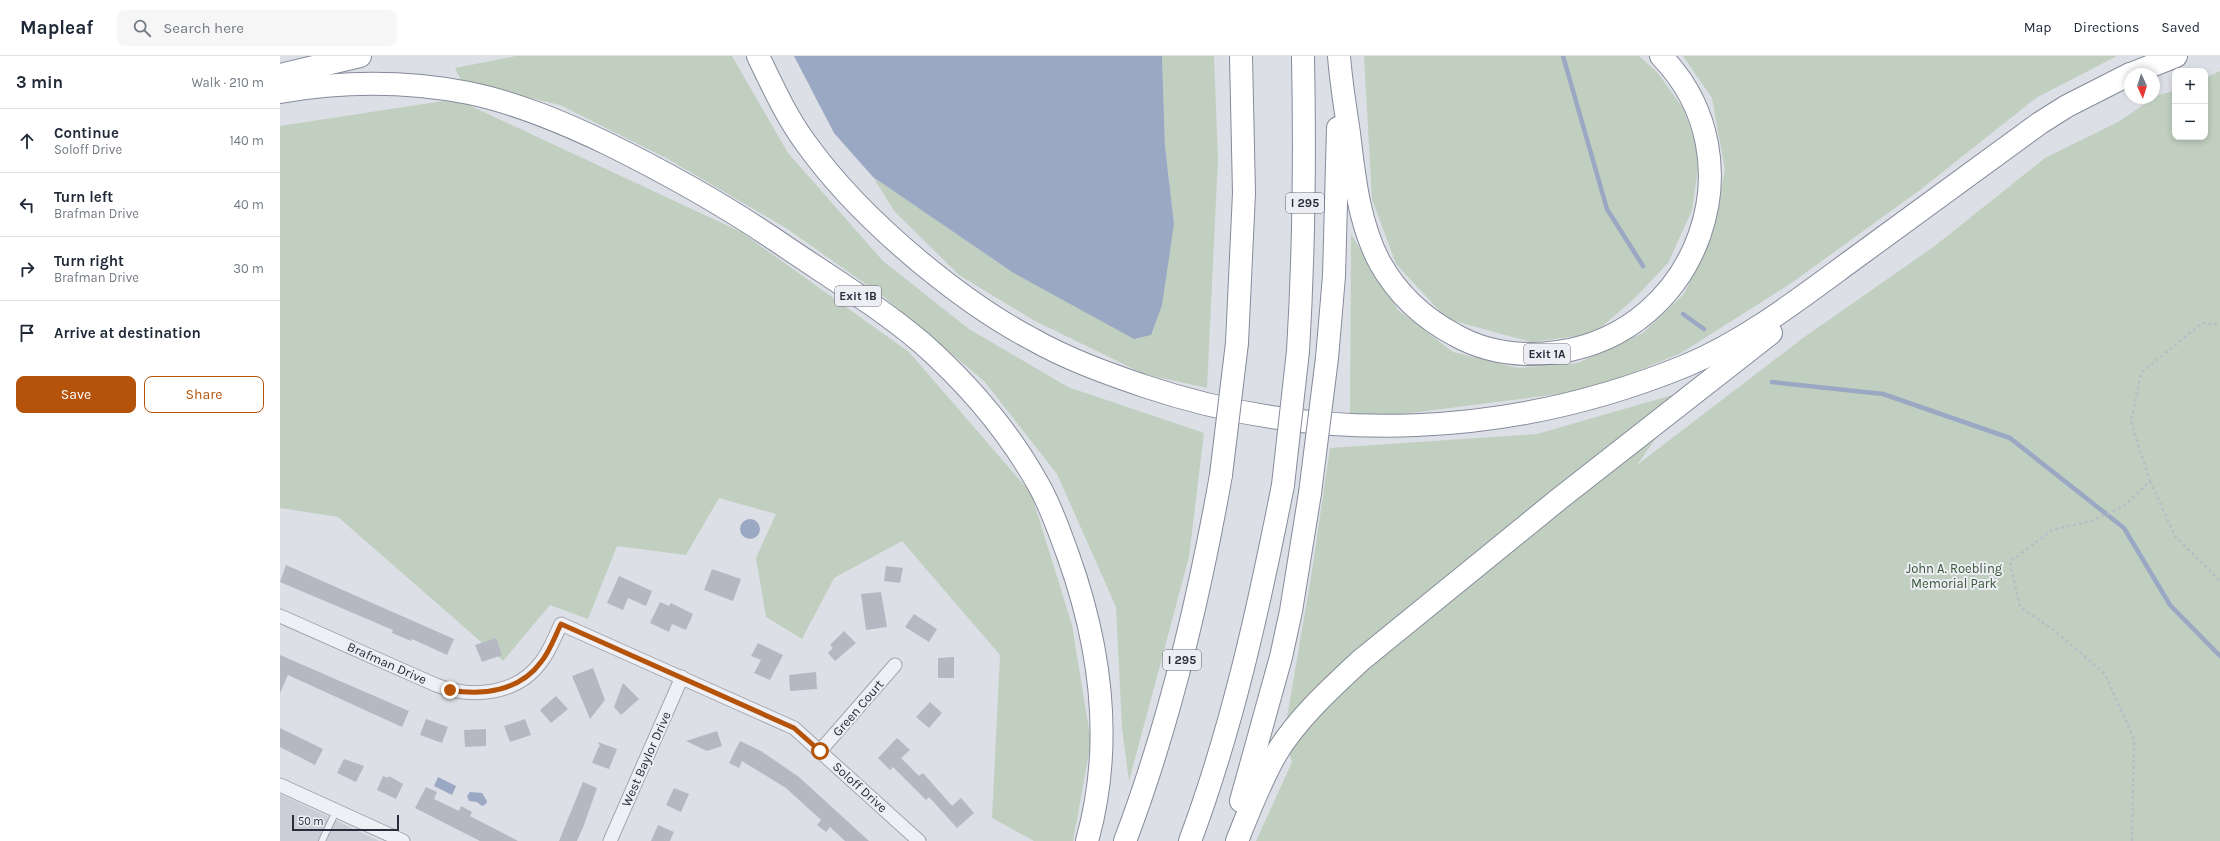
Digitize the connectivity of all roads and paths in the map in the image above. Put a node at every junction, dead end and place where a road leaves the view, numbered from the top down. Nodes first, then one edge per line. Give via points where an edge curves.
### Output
1 (360, 56) edge
2 (758, 56) edge
3 (1241, 56) edge
4 (1303, 56) edge
5 (1661, 56) edge
6 (2176, 56) edge
7 (1340, 64) edge
8 (2145, 68) edge
9 (280, 76) edge
10 (2124, 77) edge
11 (280, 92) edge
12 (1891, 232) junction
13 (2220, 325) edge
14 (2150, 480) junction
15 (2220, 581) edge
16 (280, 616) edge
17 (561, 624) joint
18 (895, 665) dead end
19 (682, 677) junction
20 (820, 751) junction
21 (280, 784) edge
22 (336, 811) junction
23 (322, 841) edge
24 (403, 841) edge
25 (610, 841) edge
26 (919, 841) edge
27 (1087, 841) edge
28 (1125, 841) edge
29 (1190, 841) edge
30 (1229, 841) edge
31 (1237, 841) edge
32 (2132, 841) edge

1 - 9 highway
2 - 12 highway via 782,105 804,141 831,175 904,249 944,282 1034,340 1084,364 1176,397 1250,415 1341,425 1412,426 1499,418 1596,397 1684,366 1756,329
3 - 28 highway, I 295, bridge via 1244,193 1237,343 1221,475 1200,586 1184,653 1148,776
4 - 29 highway, I 295, bridge via 1306,193 1304,261 1298,351 1283,485 1245,665
5 - 7 highway, Exit 1A via 1684,85 1705,131 1710,180 1702,234 1677,280 1640,318 1588,346 1539,355 1511,354 1487,349 1464,340 1427,319 1394,286 1379,262 1362,213 1355,180
6 - 8 highway
7 - 30 highway, bridge via 1334,276 1327,358 1300,564 1281,657
10 - 12 highway via 2040,123
11 - 27 highway, Exit 1B via 346,84 420,86 512,104 551,118 652,166 724,205 883,313 922,343 984,406 1030,470 1060,532 1076,578 1098,670 1102,714 1102,752 1098,789
12 - 31 highway via 1772,332 1559,499 1334,685 1277,753 1252,803
13 - 14 path via 2202,323 2141,373 2131,422
14 - 15 path via 2175,536
14 - 32 path via 2124,506 2091,521 2052,530 2010,562 2020,607 2055,631 2105,674 2134,739
16 - 17 street, Brafman Drive via 436,685 466,693 498,690 529,674 541,662
17 - 19 street, Soloff Drive
18 - 20 street, Green Court
19 - 20 street, Soloff Drive via 794,728
19 - 25 street, West Baylor Drive
20 - 26 street, Soloff Drive
21 - 22 street
22 - 23 lane
22 - 24 street

